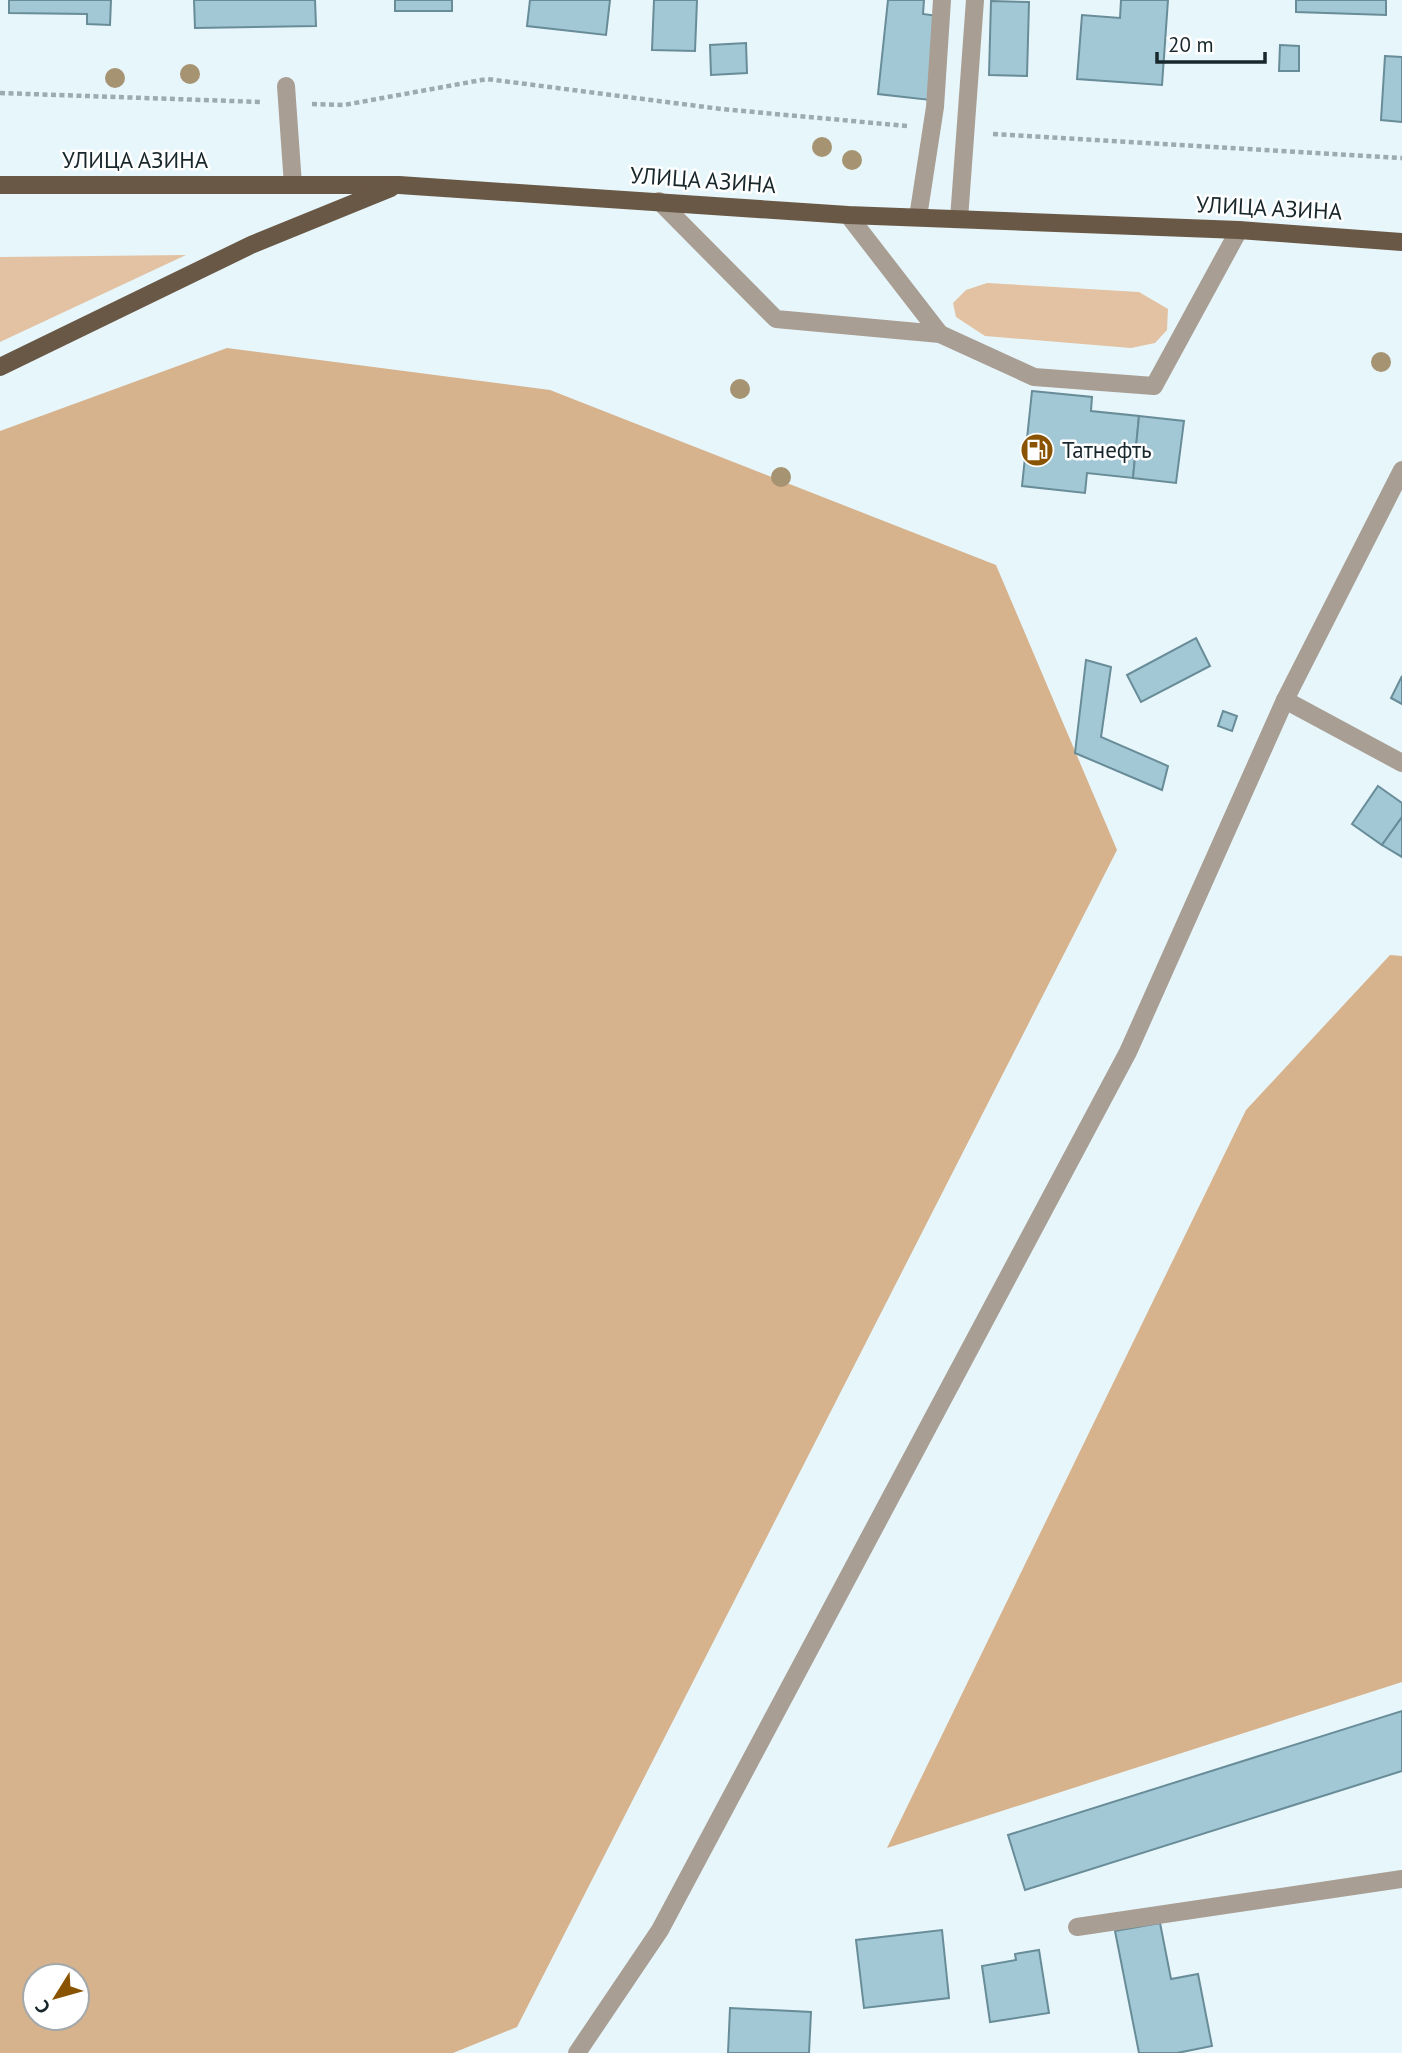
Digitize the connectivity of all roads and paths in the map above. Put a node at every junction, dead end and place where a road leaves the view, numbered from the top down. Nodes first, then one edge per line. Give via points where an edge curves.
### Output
1 (942, 0) edge
2 (975, 0) edge
3 (0, 93) edge
4 (287, 94) junction
5 (932, 128) junction
6 (965, 131) junction
7 (1402, 158) edge
8 (0, 185) edge
9 (293, 185) junction
10 (399, 185) junction
11 (659, 201) junction
12 (848, 215) junction
13 (918, 218) junction
14 (959, 219) junction
15 (1240, 230) junction
16 (1402, 242) edge
17 (940, 334) junction
18 (0, 367) edge
19 (1402, 470) edge
20 (1285, 700) junction
21 (1402, 763) edge
22 (1402, 1879) edge
23 (1077, 1927) dead end
24 (577, 2053) edge

1 - 5 street
2 - 6 street
3 - 4 path
4 - 5 path via 344,105 487,79 721,109
4 - 9 street
5 - 13 street
6 - 7 path
6 - 14 street
8 - 9 main road, УЛИЦА АЗИНА
9 - 10 main road, УЛИЦА АЗИНА
10 - 11 main road, УЛИЦА АЗИНА
10 - 18 main road via 251,245
11 - 12 main road, УЛИЦА АЗИНА
11 - 17 street via 776,318
12 - 13 main road, УЛИЦА АЗИНА
12 - 17 street
13 - 14 main road, УЛИЦА АЗИНА
14 - 15 main road, УЛИЦА АЗИНА
15 - 16 main road, УЛИЦА АЗИНА
15 - 17 street via 1154,386 1034,377
19 - 20 street
20 - 21 street
20 - 24 street via 1128,1052 660,1930
22 - 23 street

